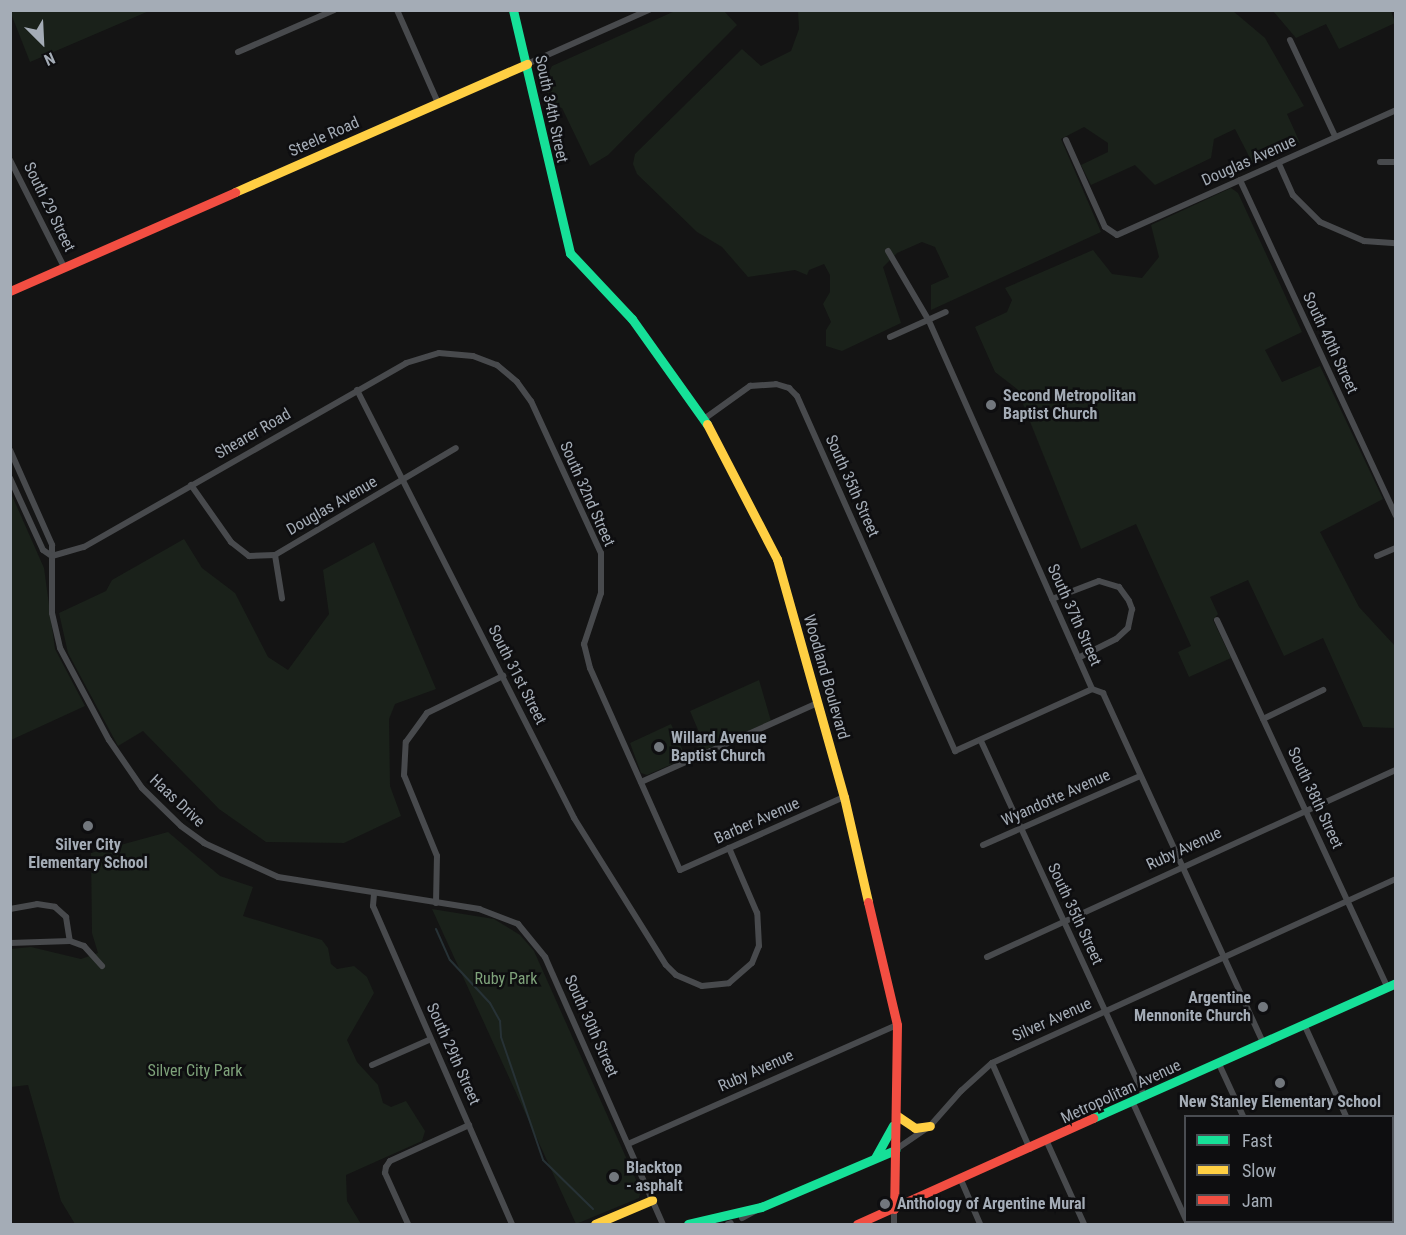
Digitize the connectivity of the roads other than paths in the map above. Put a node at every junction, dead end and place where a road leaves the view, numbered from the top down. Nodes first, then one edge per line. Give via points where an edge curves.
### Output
1 (334, 10) edge
2 (397, 10) edge
3 (513, 10) edge
4 (649, 10) edge
5 (1290, 40) dead end
6 (238, 52) dead end
7 (527, 64) junction
8 (438, 103) junction
9 (1395, 110) edge
10 (1335, 136) junction
11 (1066, 140) dead end
12 (10, 160) edge
13 (1380, 162) dead end
14 (1395, 162) edge
15 (1279, 164) junction
16 (1240, 180) junction
17 (558, 214) joint
18 (1395, 243) edge
19 (888, 251) dead end
20 (64, 267) junction
21 (10, 291) edge
22 (946, 312) dead end
23 (929, 321) junction
24 (890, 337) dead end
25 (473, 356) joint
26 (357, 390) junction
27 (705, 419) junction
28 (456, 448) dead end
29 (10, 450) edge
30 (10, 478) edge
31 (403, 480) junction
32 (191, 485) junction
33 (1392, 501) edge
34 (1395, 516) edge
35 (1395, 548) edge
36 (275, 555) junction
37 (52, 556) junction
38 (1377, 556) dead end
39 (282, 598) dead end
40 (1052, 599) junction
41 (1217, 620) dead end
42 (1078, 658) junction
43 (503, 676) junction
44 (1092, 689) junction
45 (1323, 690) dead end
46 (818, 703) junction
47 (1263, 719) junction
48 (981, 741) junction
49 (1395, 770) edge
50 (1140, 776) junction
51 (641, 782) junction
52 (844, 797) junction
53 (1305, 810) junction
54 (1022, 830) junction
55 (983, 845) dead end
56 (729, 848) junction
57 (1182, 866) junction
58 (680, 870) joint
59 (1395, 879) edge
60 (374, 894) junction
61 (1348, 902) junction
62 (436, 903) junction
63 (10, 909) edge
64 (1064, 921) junction
65 (70, 941) junction
66 (10, 944) edge
67 (987, 957) dead end
68 (1225, 958) junction
69 (102, 966) dead end
70 (1391, 985) edge
71 (1106, 1013) junction
72 (1304, 1024) junction
73 (897, 1025) junction
74 (431, 1040) junction
75 (1263, 1043) junction
76 (992, 1064) junction
77 (1219, 1064) junction
78 (372, 1065) dead end
79 (1146, 1097) junction
80 (1132, 1103) junction
81 (896, 1115) junction
82 (1243, 1115) edge
83 (1346, 1115) edge
84 (469, 1125) junction
85 (930, 1126) junction
86 (1047, 1142) junction
87 (628, 1144) junction
88 (895, 1150) junction
89 (1030, 1150) junction
90 (875, 1158) junction
91 (961, 1180) junction
92 (652, 1200) junction
93 (761, 1207) junction
94 (894, 1209) junction
95 (742, 1218) dead end
96 (1184, 1218) edge
97 (511, 1223) edge
98 (408, 1224) edge
99 (503, 1224) edge
100 (596, 1224) edge
101 (663, 1224) edge
102 (688, 1224) edge
103 (857, 1224) edge
104 (894, 1224) edge
105 (980, 1224) edge
106 (1084, 1224) edge

1 - 6 street
2 - 8 street
3 - 7 street, South 34th Street
4 - 7 street, Steele Road
5 - 10 street
7 - 8 street, Steele Road
7 - 17 street, South 34th Street
8 - 20 street, Steele Road
9 - 10 street, Douglas Avenue
10 - 15 street, Douglas Avenue
11 - 16 street, Douglas Avenue via 1105,227 1113,234
12 - 20 street, South 29 Street
13 - 14 street
15 - 16 street, Douglas Avenue
15 - 18 street via 1293,195 1320,222 1364,241
16 - 33 street, South 40th Street
17 - 27 street, Woodland Boulevard via 575,262 632,319
19 - 23 street, South 37th Street
20 - 21 street, Steele Road
22 - 23 street
23 - 24 street
23 - 40 street, South 37th Street
25 - 26 street, Shearer Road via 439,353
25 - 51 street, South 32nd Street via 497,365 531,401 601,554 602,593 584,644 594,680
26 - 31 street, South 31st Street
26 - 32 street, Shearer Road
27 - 46 street, Woodland Boulevard via 772,546
27 - 48 street, South 35th Street via 750,386 776,384 797,396 955,751
28 - 31 street, Douglas Avenue
29 - 37 street, Haas Drive via 52,545
30 - 37 street via 43,550
31 - 36 street, Douglas Avenue
31 - 43 street, South 31st Street
32 - 36 street via 231,542 249,556
32 - 37 street, Shearer Road via 84,547
33 - 34 street, South 40th Street
35 - 38 street
36 - 39 street
37 - 60 street, Haas Drive via 52,613 60,648 124,765 163,810 204,843 250,867 306,884
40 - 42 street, South 37th Street
40 - 42 street via 1099,580 1119,587 1129,601 1132,609 1128,628 1116,639
41 - 47 street, South 38th Street
42 - 44 street, South 37th Street
43 - 56 street, South 31st Street via 574,818 666,965 689,982 714,986 729,982 752,963 761,930
43 - 62 street via 438,705 418,720 406,742 403,763 437,856
44 - 48 street
44 - 50 street, South 37th Street via 1103,693
45 - 47 street
46 - 51 street
46 - 52 street, Woodland Boulevard
47 - 53 street, South 38th Street
48 - 54 street, South 35th Street
49 - 53 street, Ruby Avenue
50 - 54 street, Wyandotte Avenue
50 - 57 street, South 37th Street
51 - 58 street, South 32nd Street
52 - 56 street, Barber Avenue
52 - 73 street, Woodland Boulevard
53 - 57 street, Ruby Avenue
53 - 61 street, South 38th Street
54 - 55 street, Wyandotte Avenue
54 - 64 street, South 35th Street
56 - 58 street, Barber Avenue
57 - 64 street, Ruby Avenue
57 - 68 street, South 37th Street
59 - 61 street, Silver Avenue
60 - 62 street, Haas Drive
60 - 74 street, South 29th Street via 373,906
61 - 68 street, Silver Avenue
61 - 70 street, South 38th Street
62 - 87 street, South 30th Street via 504,917 537,942
63 - 65 street via 37,904 55,907 66,917
64 - 67 street, Ruby Avenue
64 - 71 street, South 35th Street
65 - 66 street
65 - 69 street via 84,946
68 - 71 street, Silver Avenue
68 - 75 street, South 37th Street
70 - 72 street, Metropolitan Avenue
71 - 76 street, Silver Avenue
71 - 79 street, South 35th Street
72 - 75 street, Metropolitan Avenue
72 - 83 street
73 - 81 street, Woodland Boulevard
73 - 87 street, Ruby Avenue
74 - 78 street
74 - 84 street, South 29th Street
75 - 77 street, Metropolitan Avenue
76 - 85 street, Silver Avenue
76 - 89 street
77 - 79 street, Metropolitan Avenue
77 - 82 street
79 - 80 street, Metropolitan Avenue
80 - 86 street, Metropolitan Avenue
80 - 96 street
81 - 85 street via 915,1128
81 - 88 street, Woodland Boulevard
81 - 90 street via 886,1144
84 - 97 street, South 29th Street
84 - 98 street via 390,1161 385,1173
85 - 88 street, Silver Avenue
86 - 89 street, Metropolitan Avenue
86 - 106 street
87 - 92 street, South 30th Street
88 - 90 street, Silver Avenue
88 - 94 street, Woodland Boulevard
89 - 91 street, Metropolitan Avenue
90 - 93 street, Silver Avenue
91 - 94 street, Metropolitan Avenue
91 - 105 street
92 - 100 street
92 - 101 street, South 30th Street
93 - 95 street, Silver Avenue
93 - 102 street
94 - 103 street, Metropolitan Avenue
94 - 104 street
97 - 99 street

